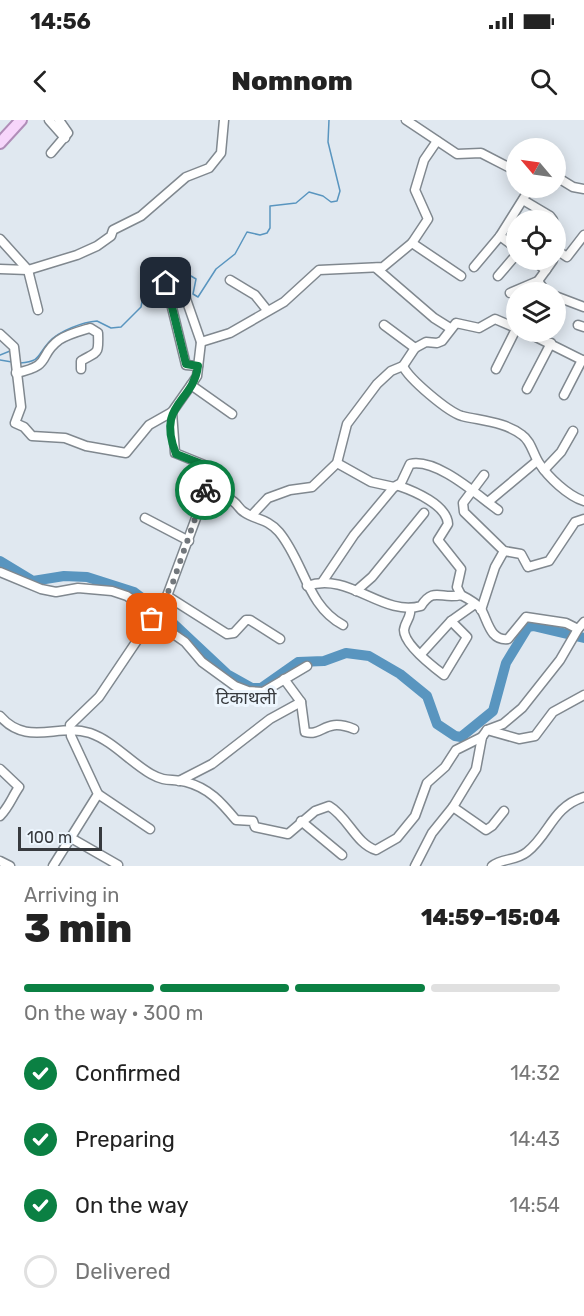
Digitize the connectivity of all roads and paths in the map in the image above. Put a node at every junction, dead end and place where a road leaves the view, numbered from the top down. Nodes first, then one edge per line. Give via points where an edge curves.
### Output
1 (21, 120) edge
2 (49, 120) edge
3 (60, 120) edge
4 (224, 120) edge
5 (412, 122) edge
6 (65, 138) junction
7 (1, 140) edge
8 (437, 141) junction
9 (51, 153) dead end
10 (506, 165) edge
11 (566, 183) edge
12 (584, 189) edge
13 (523, 200) joint
14 (518, 210) edge
15 (540, 210) edge
16 (506, 229) edge
17 (584, 235) edge
18 (500, 236) junction
19 (0, 239) edge
20 (506, 240) edge
21 (412, 243) junction
22 (566, 256) edge
23 (474, 267) dead end
24 (506, 267) edge
25 (376, 268) junction
26 (0, 269) edge
27 (28, 270) junction
28 (546, 270) edge
29 (460, 276) dead end
30 (498, 276) dead end
31 (230, 280) dead end
32 (538, 281) edge
33 (566, 300) edge
34 (584, 307) edge
35 (38, 310) dead end
36 (267, 310) junction
37 (506, 324) edge
38 (384, 325) dead end
39 (450, 328) junction
40 (0, 334) edge
41 (201, 342) junction
42 (509, 342) edge
43 (551, 343) joint
44 (415, 348) junction
45 (583, 360) edge
46 (198, 366) junction
47 (403, 366) junction
48 (16, 367) junction
49 (81, 369) dead end
50 (496, 369) dead end
51 (191, 385) junction
52 (527, 389) dead end
53 (564, 395) dead end
54 (172, 412) junction
55 (232, 414) dead end
56 (573, 431) dead end
57 (537, 461) junction
58 (338, 463) junction
59 (544, 470) junction
60 (484, 475) dead end
61 (206, 487) junction
62 (396, 487) junction
63 (472, 490) junction
64 (584, 501) edge
65 (488, 502) junction
66 (498, 510) dead end
67 (424, 513) dead end
68 (254, 514) junction
69 (145, 518) dead end
70 (584, 519) edge
71 (189, 541) junction
72 (504, 551) junction
73 (0, 572) edge
74 (323, 581) junction
75 (307, 586) junction
76 (356, 591) junction
77 (461, 595) junction
78 (166, 598) junction
79 (478, 607) junction
80 (410, 608) junction
81 (153, 617) junction
82 (451, 621) junction
83 (343, 625) dead end
84 (580, 627) edge
85 (280, 639) dead end
86 (421, 654) junction
87 (307, 666) dead end
88 (284, 679) junction
89 (584, 695) edge
90 (301, 702) junction
91 (0, 716) edge
92 (354, 729) dead end
93 (70, 730) junction
94 (485, 733) junction
95 (0, 769) edge
96 (179, 782) junction
97 (98, 795) junction
98 (584, 797) edge
99 (453, 807) junction
100 (504, 811) dead end
101 (0, 816) edge
102 (301, 821) junction
103 (150, 829) dead end
104 (71, 838) junction
105 (342, 855) dead end
106 (0, 861) edge
107 (118, 865) edge
108 (10, 866) edge
109 (53, 866) edge
110 (415, 866) edge
111 (492, 866) edge

1 - 7 main road
2 - 6 street
3 - 6 street via 68,133
4 - 27 street via 221,153 209,168 186,177 141,216 112,230 111,236 97,246
5 - 8 street
6 - 9 street
8 - 10 street via 461,156 486,154
8 - 21 street via 424,160 416,190 428,219
11 - 12 street
13 - 14 street
13 - 15 street
16 - 18 street
17 - 22 street
18 - 20 street
18 - 23 street
19 - 27 street
21 - 25 street via 383,267
21 - 29 street
24 - 30 street
25 - 36 street via 319,270 293,295
25 - 39 street
26 - 27 street
27 - 35 street
28 - 32 street
31 - 36 street via 255,296
33 - 34 street
36 - 41 street via 230,333
37 - 39 street via 495,319 479,328 458,323
38 - 44 street
39 - 44 street via 442,341 426,342
40 - 48 street via 13,344
41 - 46 street
41 - 46 street via 186,292 176,280 166,283 186,364
42 - 50 street
43 - 45 street
43 - 52 street
44 - 47 street
45 - 53 street
46 - 51 street
47 - 57 street via 411,378 449,410 486,423 507,425 523,435
47 - 58 street via 384,376 351,417
48 - 49 street via 35,369 60,340 90,328 99,336 97,354 81,361
48 - 54 street via 21,407 15,422 35,437 64,438 123,454 149,425
51 - 54 street
51 - 55 street
54 - 61 street via 175,453 207,466
56 - 59 street
57 - 59 street
57 - 65 street
58 - 62 street via 371,482
58 - 68 street via 312,487 268,498
59 - 64 street via 570,494
60 - 63 street
61 - 68 street via 235,502 242,512
61 - 71 street
62 - 63 street via 406,467 414,463 443,472
62 - 74 street via 354,535
62 - 77 street via 420,494 447,518 448,524 438,540 461,569 457,588
63 - 65 street
63 - 72 street via 463,503 464,512
65 - 66 street
67 - 76 street
68 - 75 street via 285,540
69 - 71 street
70 - 72 street via 576,522 549,561 531,567 521,555
71 - 78 street
72 - 79 street
73 - 81 street via 40,590 112,591 127,596
74 - 75 street
74 - 76 street
75 - 83 street via 321,607
76 - 80 street
77 - 79 street
77 - 80 street via 428,595 421,606
78 - 81 street
78 - 85 street via 227,634 250,620
79 - 82 street
79 - 84 street via 493,634 504,640 526,617
80 - 86 street via 404,628 406,640
81 - 88 street via 235,686 257,693
81 - 93 street via 99,697 70,725
82 - 86 street
82 - 86 street via 467,637 445,674
84 - 94 street via 560,660 511,719
87 - 88 street
88 - 90 street
89 - 94 street via 553,712 535,736 519,739
90 - 92 street via 305,732 334,724
90 - 96 street via 270,719 219,760
91 - 93 street via 11,726 32,734
93 - 96 street via 90,733 154,776
93 - 97 street
94 - 99 street via 476,769
94 - 102 street via 456,750 445,767 430,778 415,816 382,849 368,847 329,806
95 - 101 street via 19,787
96 - 102 street via 212,793 236,819 253,821 259,829 288,834
97 - 103 street
97 - 104 street
98 - 111 street via 570,801 530,850
99 - 100 street via 486,830
99 - 110 street via 432,833
102 - 105 street
104 - 107 street
104 - 109 street
106 - 108 street

